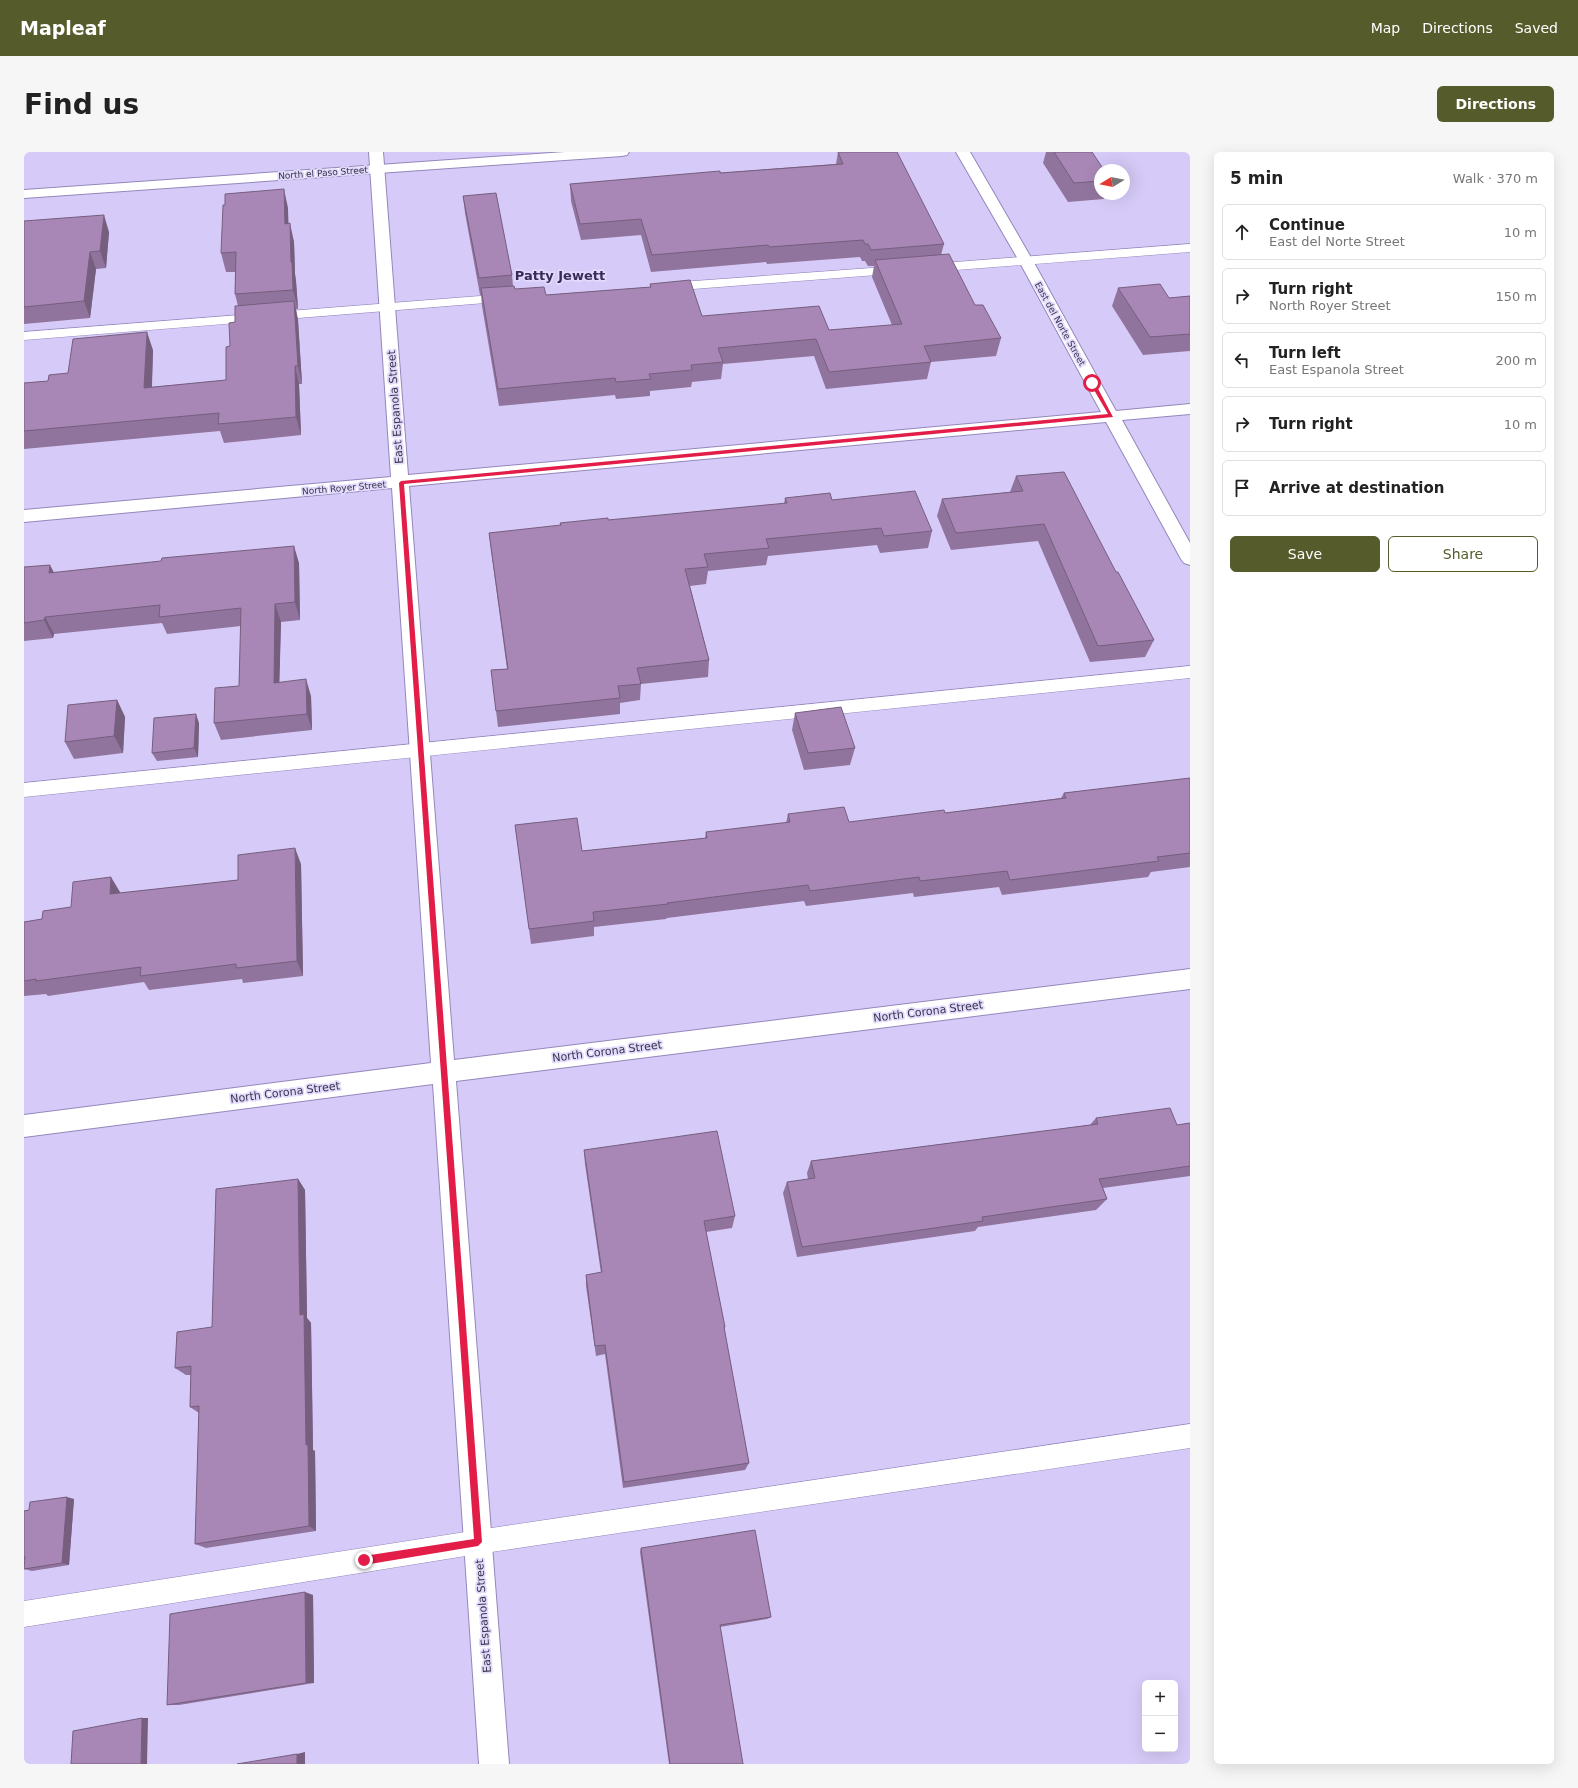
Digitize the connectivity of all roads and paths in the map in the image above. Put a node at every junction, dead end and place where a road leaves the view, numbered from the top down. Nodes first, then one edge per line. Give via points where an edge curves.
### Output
1 (622, 152) edge
2 (964, 152) edge
3 (376, 161) edge
4 (24, 194) edge
5 (1190, 248) edge
6 (1026, 261) junction
7 (652, 288) edge
8 (518, 298) edge
9 (388, 307) junction
10 (24, 336) edge
11 (1190, 409) edge
12 (1111, 416) junction
13 (401, 483) junction
14 (24, 516) edge
15 (1190, 559) edge
16 (1190, 672) edge
17 (419, 749) junction
18 (24, 790) edge
19 (1190, 979) edge
20 (443, 1072) junction
21 (24, 1126) edge
22 (1190, 1436) edge
23 (478, 1542) junction
24 (24, 1614) edge
25 (494, 1764) edge

1 - 3 street, North el Paso Street
2 - 6 street, East del Norte Street
3 - 4 street, North el Paso Street
3 - 9 street, East Espanola Street
5 - 6 lane
6 - 7 lane
6 - 12 street, East del Norte Street
8 - 9 lane
9 - 10 lane
9 - 13 street, East Espanola Street
11 - 12 street, North Royer Street
12 - 13 street, North Royer Street
12 - 15 street, East del Norte Street
13 - 14 street, North Royer Street
13 - 17 street, East Espanola Street
16 - 17 lane
17 - 18 lane
17 - 20 street, East Espanola Street
19 - 20 street, North Corona Street
20 - 21 street, North Corona Street
20 - 23 street, East Espanola Street
22 - 23 lane
23 - 24 lane
23 - 25 street, East Espanola Street

